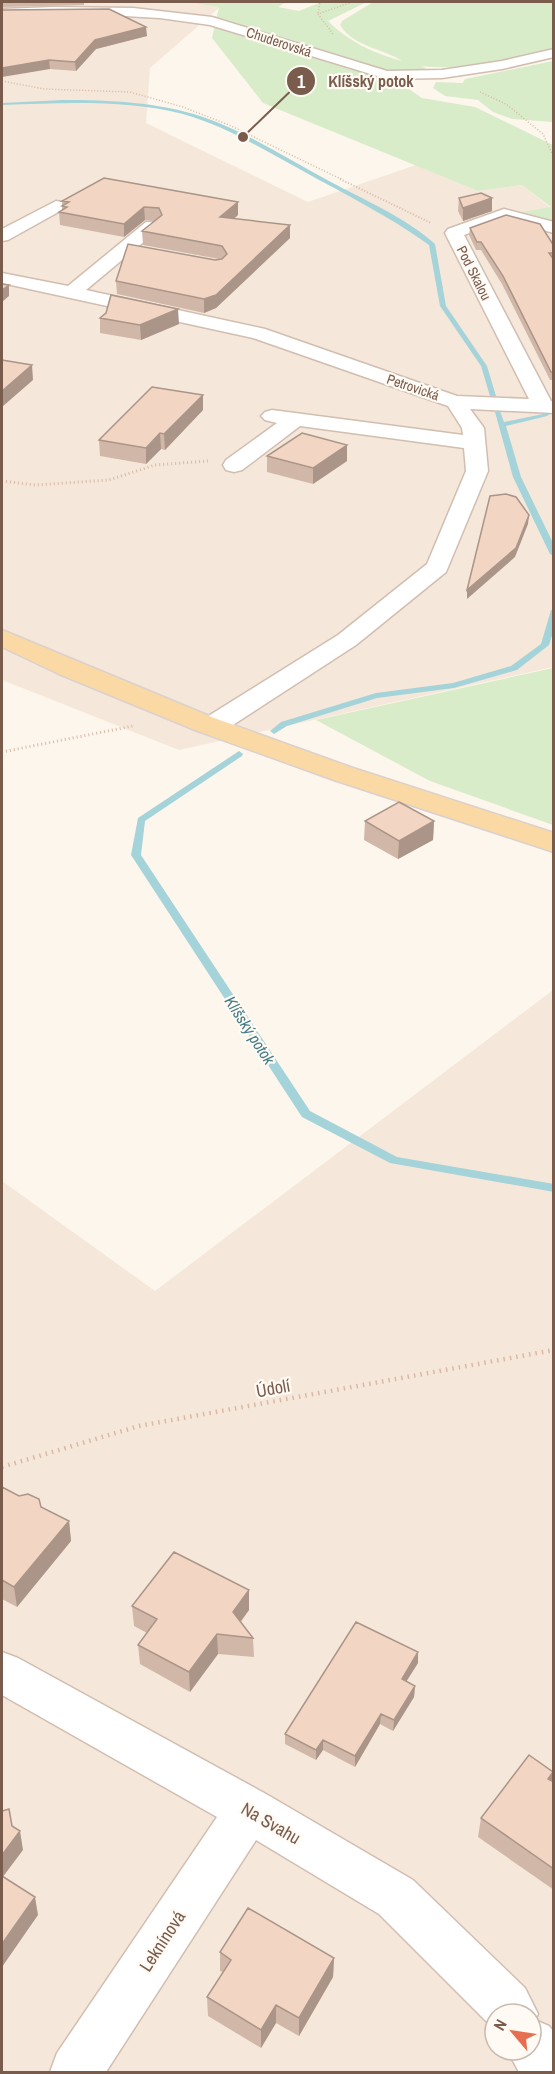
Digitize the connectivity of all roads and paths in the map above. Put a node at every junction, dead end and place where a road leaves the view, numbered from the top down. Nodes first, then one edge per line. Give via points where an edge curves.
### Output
1 (320, 2) edge
2 (2, 13) edge
3 (318, 14) dead end
4 (554, 53) edge
5 (442, 74) junction
6 (2, 81) edge
7 (554, 158) edge
8 (521, 200) dead end
9 (56, 206) dead end
10 (504, 214) junction
11 (152, 226) edge
12 (554, 228) edge
13 (454, 234) junction
14 (2, 236) edge
15 (124, 249) junction
16 (147, 253) edge
17 (2, 278) edge
18 (71, 293) junction
19 (455, 402) junction
20 (547, 407) edge
21 (272, 416) dead end
22 (296, 419) junction
23 (475, 443) junction
24 (239, 462) joint
25 (2, 481) edge
26 (2, 638) edge
27 (199, 721) junction
28 (2, 752) edge
29 (554, 843) edge
30 (554, 1350) edge
31 (2, 1467) edge
32 (2, 1672) edge
33 (249, 1810) junction
34 (503, 2002) edge
35 (76, 2073) edge

1 - 3 path
2 - 5 street, Chuderovská via 103,12 196,18 370,71 404,76
4 - 5 street, Chuderovská
5 - 7 path via 506,104 543,134
6 - 13 path via 44,90 130,92 183,107 229,125
8 - 10 street via 492,205
9 - 14 street
10 - 12 street
10 - 13 street, Pod Skalou
11 - 15 street
13 - 20 street, Pod Skalou
15 - 16 street
15 - 18 street
17 - 18 street, Petrovická
18 - 19 street, Petrovická via 258,333
19 - 20 street, Pod Skalou
19 - 23 street, Petrovická via 473,428
21 - 22 street
22 - 23 street
22 - 24 street
23 - 27 street, Petrovická via 477,471 438,567 347,640
24 - 25 path via 155,465 109,480 35,485
26 - 27 main road
27 - 28 path
27 - 29 main road
30 - 31 path, Údolí via 140,1426
32 - 33 street, Na Svahu
33 - 34 street, Na Svahu via 396,1897
33 - 35 street, Leknínová

